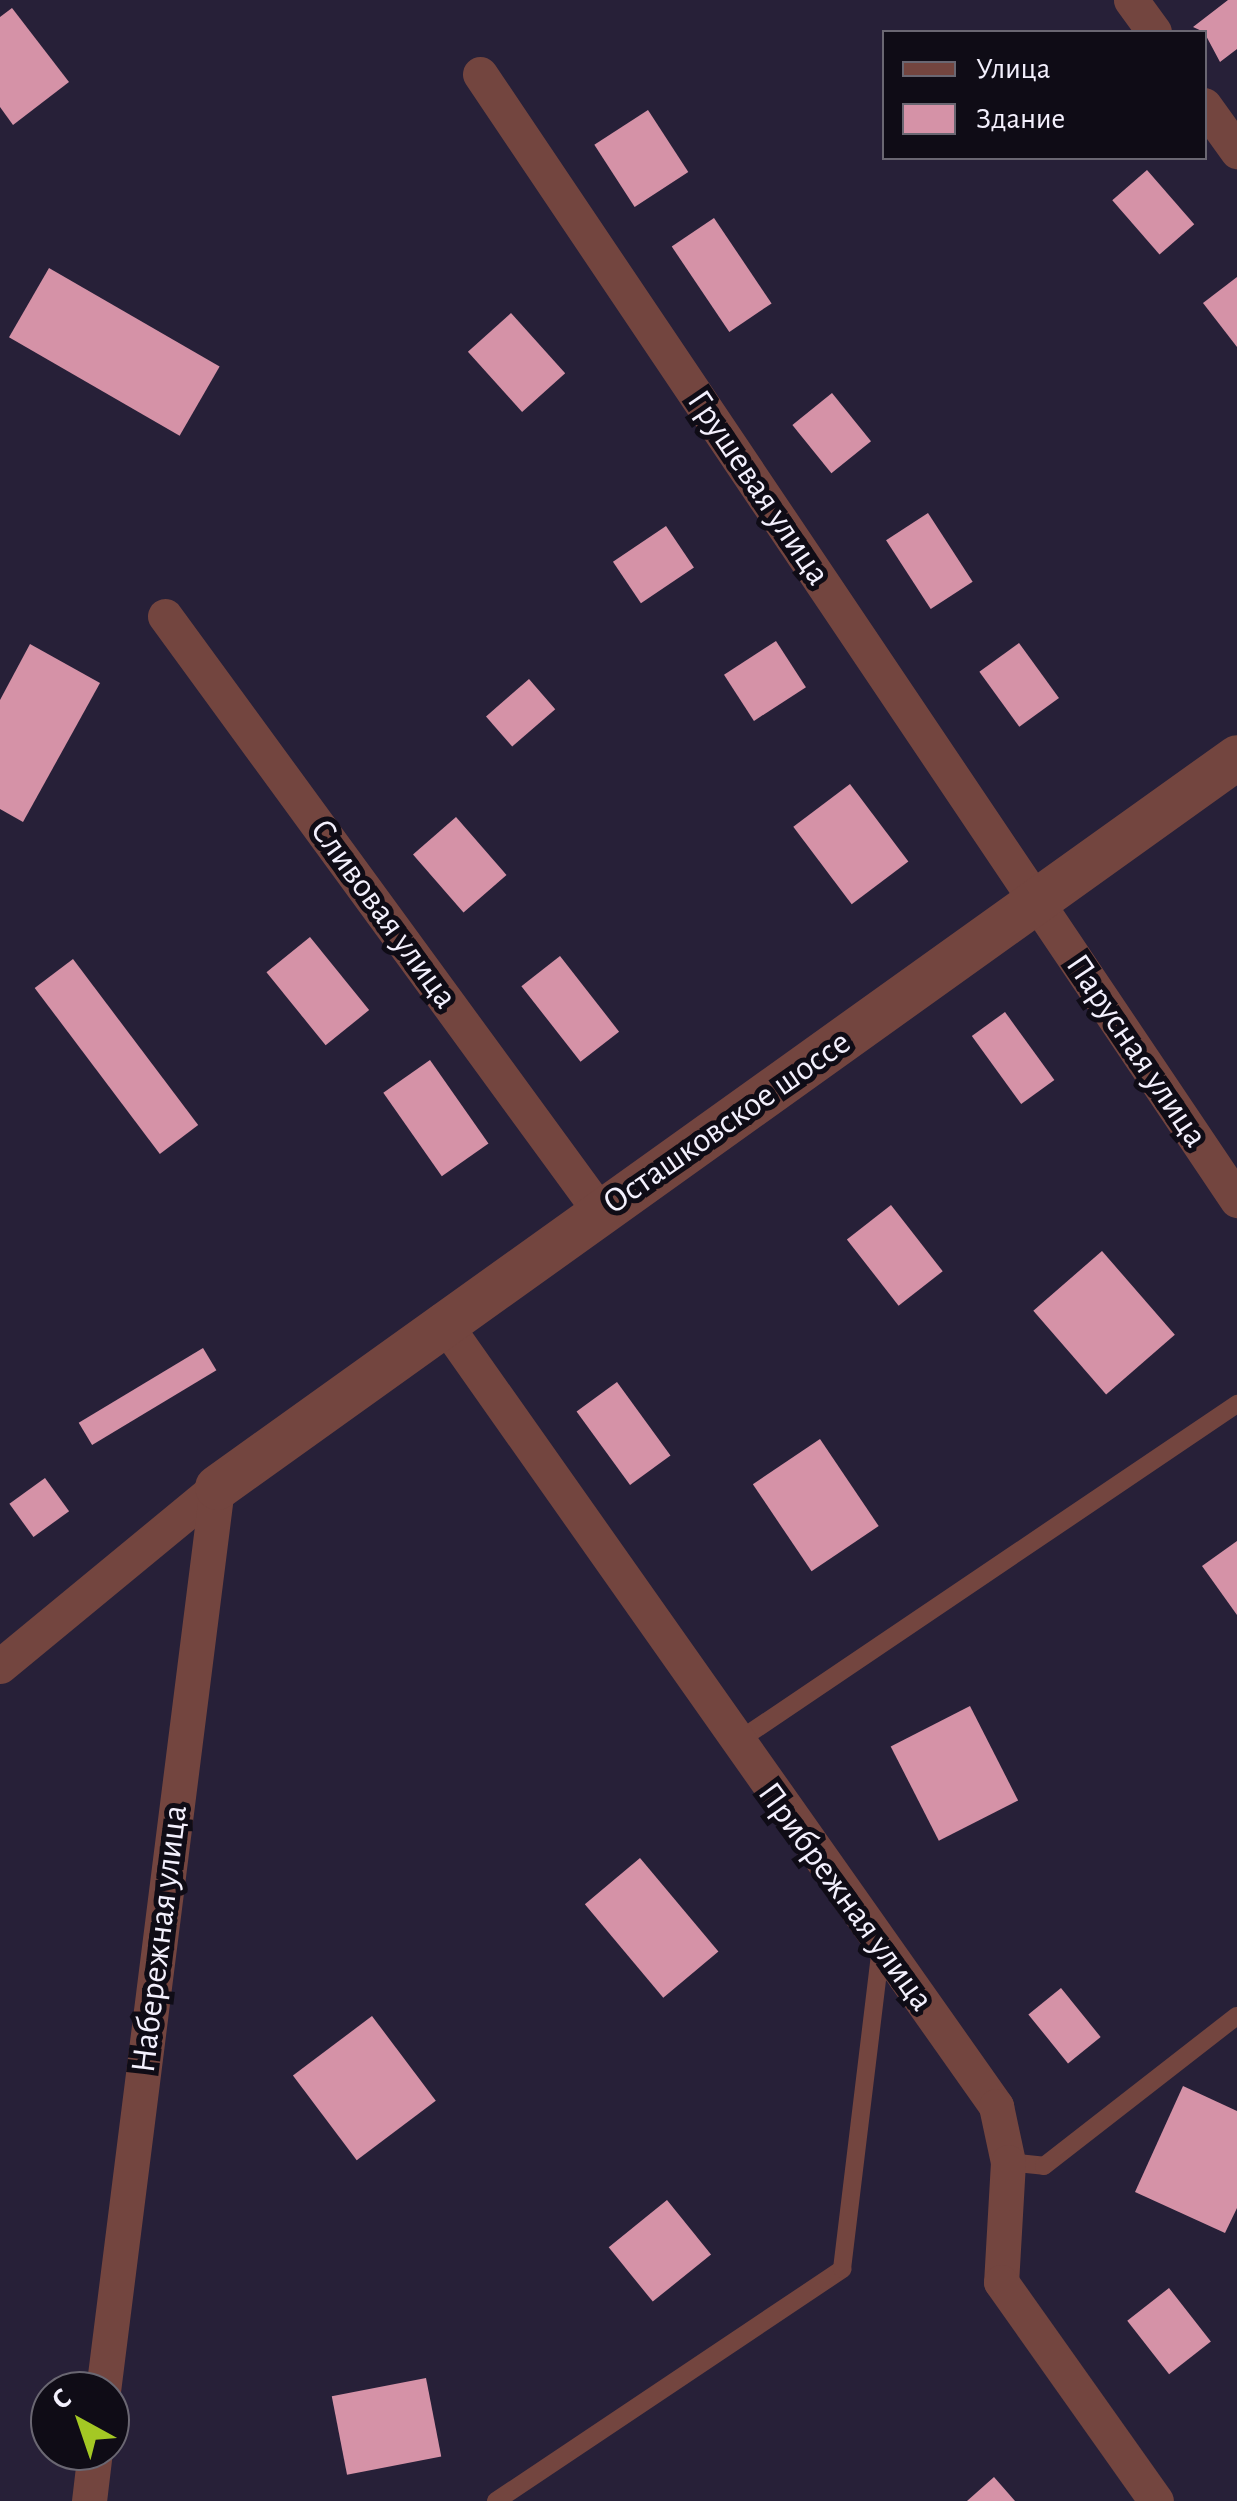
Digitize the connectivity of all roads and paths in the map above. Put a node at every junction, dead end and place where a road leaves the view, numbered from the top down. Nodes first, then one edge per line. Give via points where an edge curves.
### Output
1 (1131, 0) edge
2 (1153, 30) edge
3 (480, 74) dead end
4 (1207, 108) edge
5 (1237, 150) edge
6 (165, 616) dead end
7 (1237, 757) edge
8 (1036, 903) junction
9 (1237, 1200) edge
10 (602, 1213) junction
11 (442, 1320) junction
12 (1237, 1404) edge
13 (217, 1488) junction
14 (0, 1666) edge
15 (735, 1744) junction
16 (882, 1947) junction
17 (1237, 2016) edge
18 (1008, 2162) junction
19 (106, 2371) edge
20 (93, 2471) edge
21 (89, 2501) edge
22 (496, 2501) edge
23 (1156, 2501) edge

1 - 2 street
3 - 8 street, Грушевая улица
4 - 5 street
6 - 10 street, Сливовая улица
7 - 8 street, Осташковское шоссе
8 - 9 street, Парусная улица
8 - 10 street, Осташковское шоссе
10 - 11 street, Осташковское шоссе
11 - 13 street, Осташковское шоссе
11 - 15 street, Прибрежная улица
12 - 15 lane
13 - 14 street
13 - 19 street, Набережная улица
15 - 16 street, Прибрежная улица
16 - 18 street, Прибрежная улица via 996,2106
16 - 22 lane via 842,2269
17 - 18 lane via 1044,2166
18 - 23 street, Прибрежная улица via 1001,2282
20 - 21 street

